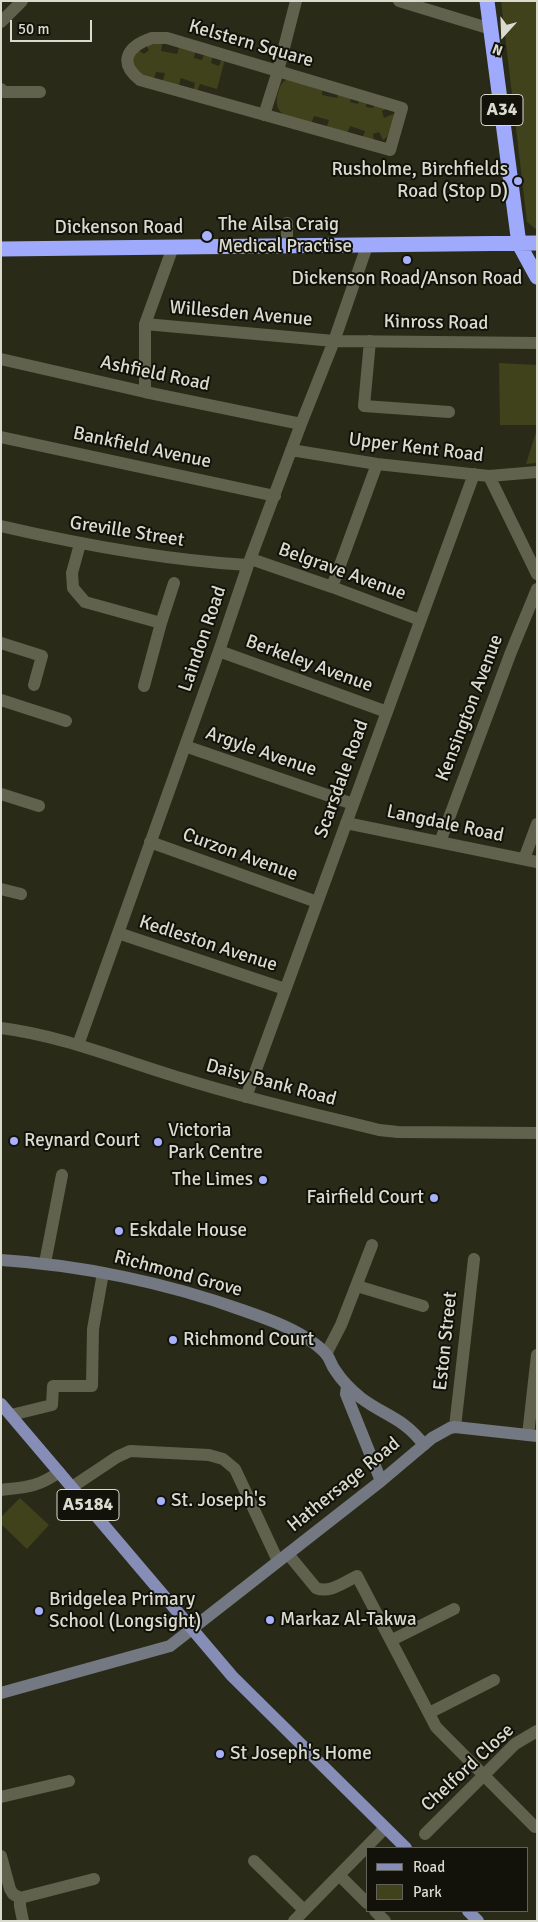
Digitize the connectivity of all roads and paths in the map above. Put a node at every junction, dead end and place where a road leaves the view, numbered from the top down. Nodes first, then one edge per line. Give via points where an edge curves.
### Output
1 (22, 1) edge
2 (296, 1) edge
3 (399, 1) edge
4 (487, 1) edge
5 (1, 22) edge
6 (491, 29) junction
7 (278, 71) junction
8 (1, 89) edge
9 (40, 92) dead end
10 (264, 115) junction
11 (287, 223) dead end
12 (519, 244) junction
13 (537, 244) edge
14 (366, 246) junction
15 (173, 247) junction
16 (287, 247) junction
17 (1, 249) edge
18 (537, 278) edge
19 (145, 324) junction
20 (334, 341) junction
21 (370, 341) junction
22 (537, 344) edge
23 (1, 358) edge
24 (145, 392) junction
25 (449, 412) dead end
26 (301, 424) junction
27 (1, 437) edge
28 (291, 450) junction
29 (377, 464) junction
30 (537, 472) edge
31 (474, 474) junction
32 (489, 476) junction
33 (275, 496) junction
34 (1, 526) edge
35 (80, 544) junction
36 (249, 562) junction
37 (537, 574) edge
38 (174, 583) dead end
39 (332, 586) junction
40 (537, 589) edge
41 (420, 620) junction
42 (161, 623) junction
43 (1, 642) edge
44 (219, 651) junction
45 (34, 685) dead end
46 (144, 686) dead end
47 (1, 700) edge
48 (387, 712) junction
49 (66, 721) dead end
50 (185, 746) junction
51 (1, 794) edge
52 (353, 804) junction
53 (39, 806) dead end
54 (346, 823) junction
55 (537, 824) edge
56 (150, 842) junction
57 (440, 842) junction
58 (530, 861) edge
59 (1, 888) edge
60 (21, 894) dead end
61 (317, 902) junction
62 (118, 934) junction
63 (285, 989) junction
64 (1, 1028) edge
65 (78, 1044) junction
66 (246, 1097) junction
67 (537, 1133) edge
68 (62, 1175) dead end
69 (372, 1245) dead end
70 (1, 1260) edge
71 (474, 1260) dead end
72 (45, 1262) junction
73 (103, 1274) junction
74 (357, 1286) junction
75 (423, 1306) dead end
76 (326, 1354) junction
77 (537, 1356) edge
78 (347, 1386) junction
79 (4, 1408) edge
80 (455, 1426) junction
81 (532, 1436) edge
82 (424, 1445) junction
83 (59, 1472) junction
84 (381, 1481) junction
85 (72, 1487) junction
86 (1, 1490) edge
87 (283, 1557) junction
88 (454, 1609) dead end
89 (193, 1628) junction
90 (392, 1640) junction
91 (494, 1680) dead end
92 (1, 1693) edge
93 (429, 1713) junction
94 (537, 1731) edge
95 (485, 1775) junction
96 (69, 1781) dead end
97 (1, 1797) edge
98 (535, 1827) dead end
99 (385, 1828) junction
100 (425, 1834) dead end
101 (366, 1847) edge
102 (366, 1847) edge
103 (405, 1847) edge
104 (1, 1856) edge
105 (254, 1860) dead end
106 (339, 1875) junction
107 (4, 1876) edge
108 (94, 1879) dead end
109 (20, 1898) junction
110 (366, 1902) edge
111 (304, 1910) junction
112 (376, 1912) edge
113 (23, 1921) edge
114 (294, 1921) edge
115 (385, 1921) edge

1 - 5 street
2 - 7 street
3 - 6 street
4 - 6 highway, A34
6 - 12 highway, A34
7 - 10 street
7 - 10 street, Kelstern Square via 402,108 390,150 297,129
7 - 10 street, Kelstern Square via 167,38 138,42 130,50 131,73 140,80
8 - 9 street via 4,92
11 - 16 street
12 - 13 highway, Dickenson Road
12 - 14 highway, Dickenson Road
12 - 18 highway, A34
14 - 16 highway, Dickenson Road
14 - 20 street, Laindon Road
15 - 16 highway, Dickenson Road
15 - 17 highway, Dickenson Road
15 - 19 street
19 - 20 street, Willesden Avenue
19 - 24 street
20 - 21 street, Kinross Road
20 - 26 street, Laindon Road
21 - 22 street, Kinross Road
21 - 25 street via 364,406
23 - 24 street, Ashfield Road
24 - 26 street, Ashfield Road
26 - 28 street, Laindon Road
27 - 33 street, Bankfield Avenue
28 - 29 street, Upper Kent Road
28 - 33 street, Laindon Road
29 - 31 street, Upper Kent Road
29 - 39 street
30 - 32 street, Upper Kent Road
31 - 32 street, Upper Kent Road
31 - 41 street, Scarsdale Road
32 - 37 street
33 - 36 street, Laindon Road
34 - 35 street, Greville Street
35 - 36 street, Greville Street via 195,562
35 - 42 street via 72,573 73,588 85,602
36 - 39 street, Belgrave Avenue
36 - 44 street, Laindon Road
38 - 42 street
39 - 41 street, Belgrave Avenue
40 - 57 street, Kensington Avenue
41 - 48 street, Scarsdale Road
42 - 46 street
43 - 45 street via 44,651
44 - 48 street, Berkeley Avenue
44 - 50 street, Laindon Road
47 - 49 street
48 - 52 street, Scarsdale Road
50 - 52 street, Argyle Avenue
50 - 56 street, Laindon Road
51 - 53 street
52 - 54 street, Scarsdale Road
54 - 57 street, Langdale Road
54 - 61 street, Scarsdale Road
55 - 58 street
56 - 61 street, Curzon Avenue
56 - 62 street, Laindon Road
57 - 58 street, Langdale Road
59 - 60 street
61 - 63 street, Scarsdale Road
62 - 63 street, Kedleston Avenue
62 - 65 street, Laindon Road
63 - 66 street, Scarsdale Road
64 - 65 street, Daisy Bank Road
65 - 66 street, Daisy Bank Road
66 - 67 street, Daisy Bank Road via 379,1130
68 - 72 street
69 - 74 street
70 - 72 street, Richmond Grove
71 - 80 street, Eston Street
72 - 73 street, Richmond Grove
73 - 76 street, Richmond Grove via 186,1292 224,1304 292,1330
73 - 79 street via 94,1329 92,1386 54,1386 52,1405
74 - 75 street
74 - 76 street
76 - 78 street, Richmond Grove
77 - 81 street
78 - 82 street, Richmond Grove via 414,1431
78 - 84 street, Richmond Grove via 346,1394
79 - 83 main road, A5184
80 - 81 street
80 - 82 street, Hathersage Road
82 - 84 street, Hathersage Road
83 - 85 main road, A5184
83 - 86 street via 38,1485
84 - 87 street, Hathersage Road
85 - 87 street via 130,1451 209,1455 235,1469
85 - 89 main road, A5184
87 - 89 street, Hathersage Road
87 - 90 street via 322,1591 357,1576
88 - 90 street
89 - 92 street, Hathersage Road via 164,1648
89 - 99 main road, A5184 via 232,1676
90 - 93 street
91 - 93 street
93 - 95 street via 436,1727
94 - 95 street, Chelford Close via 515,1744
95 - 98 street
95 - 100 street, Chelford Close
96 - 97 street
99 - 101 street
99 - 103 main road, A5184
102 - 106 street
104 - 107 street
105 - 111 street
106 - 110 street
106 - 111 street
107 - 109 street via 13,1894
108 - 109 street
109 - 113 street
111 - 114 street
112 - 115 street

